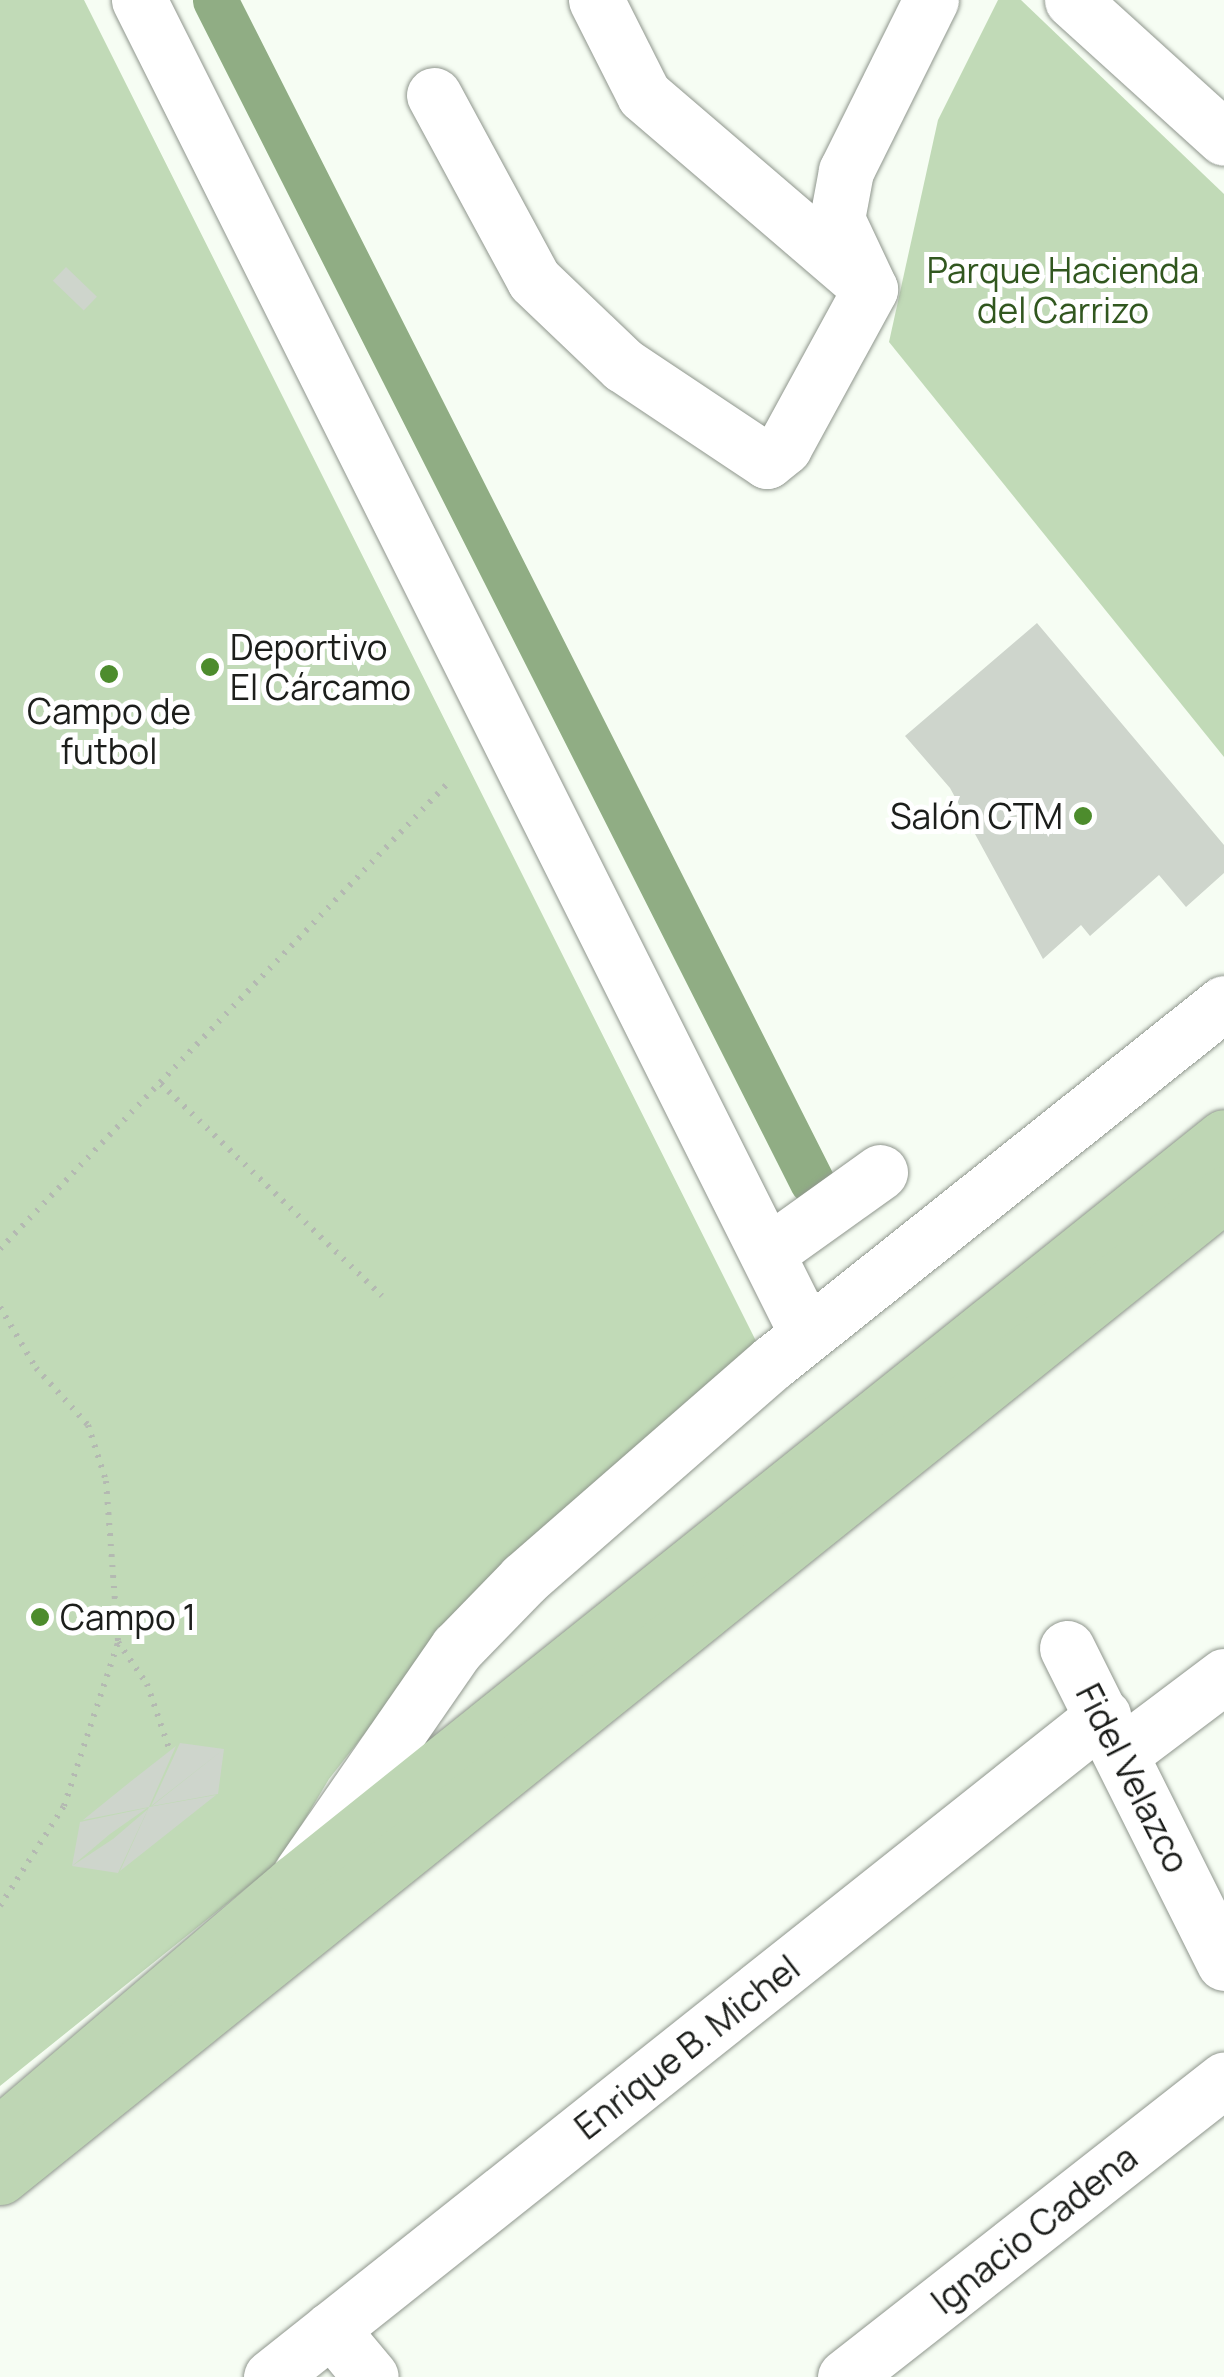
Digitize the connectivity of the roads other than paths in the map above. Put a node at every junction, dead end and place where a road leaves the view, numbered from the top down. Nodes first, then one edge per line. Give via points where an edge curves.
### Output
1 (139, 0) edge
2 (596, 0) edge
3 (931, 0) edge
4 (1072, 0) edge
5 (434, 95) dead end
6 (1224, 138) edge
7 (870, 289) junction
8 (1224, 1003) edge
9 (1224, 1137) edge
10 (880, 1172) dead end
11 (1224, 1194) edge
12 (766, 1253) junction
13 (807, 1334) junction
14 (1067, 1648) dead end
15 (1224, 1676) edge
16 (1113, 1735) junction
17 (294, 1883) junction
18 (1224, 1963) edge
19 (1224, 2080) edge
20 (0, 2134) edge
21 (0, 2178) edge
22 (330, 2330) junction
23 (271, 2377) edge
24 (371, 2377) edge
25 (845, 2377) edge

1 - 12 street
2 - 7 street via 644,95
3 - 7 street via 846,171 836,219 870,271
4 - 6 street
5 - 7 street via 534,280 623,365 752,459 784,447
8 - 13 street
9 - 17 main road
10 - 12 street
11 - 21 main road
12 - 13 street
13 - 17 street via 604,1505 457,1648
14 - 16 street, Fidel Velazco
15 - 16 street, Enrique B. Michel
16 - 18 street, Fidel Velazco
16 - 22 street, Enrique B. Michel
17 - 20 main road
19 - 25 street, Ignacio Cadena
22 - 23 street, Enrique B. Michel
22 - 24 street

